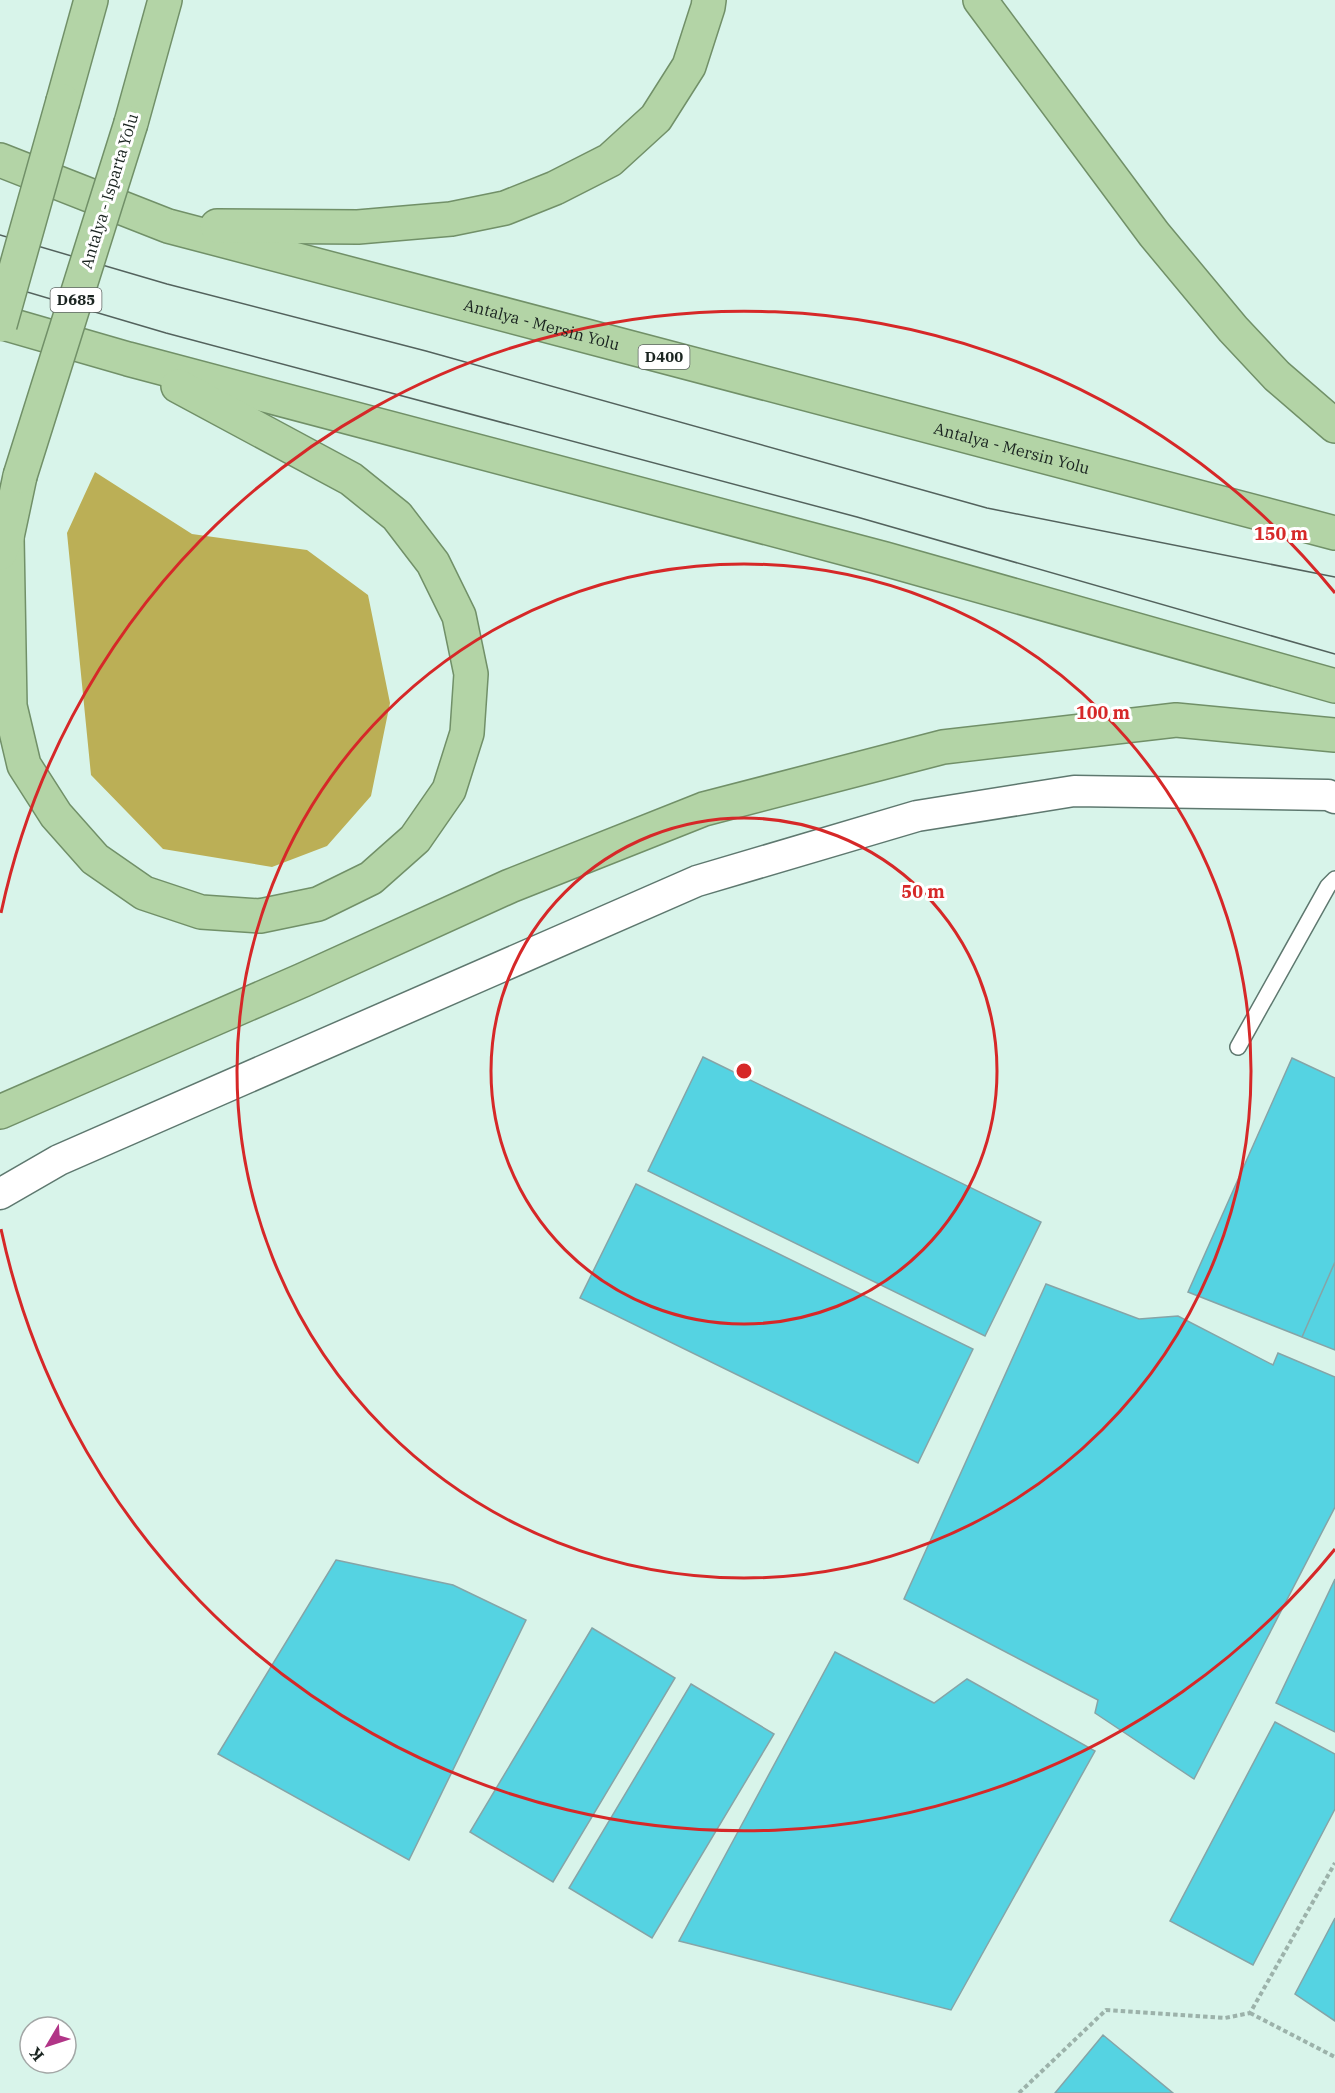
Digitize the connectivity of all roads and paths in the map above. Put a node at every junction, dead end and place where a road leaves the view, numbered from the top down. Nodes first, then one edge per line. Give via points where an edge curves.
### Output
1 (91, 0) edge
2 (165, 0) edge
3 (709, 0) edge
4 (980, 0) edge
5 (0, 160) edge
6 (168, 226) junction
7 (0, 323) edge
8 (128, 359) junction
9 (1335, 426) edge
10 (1335, 533) edge
11 (3, 545) edge
12 (1335, 686) edge
13 (1335, 735) edge
14 (1335, 798) edge
15 (1335, 879) edge
16 (1238, 1047) dead end
17 (0, 1112) edge
18 (0, 1194) edge
19 (1335, 1863) edge
20 (1250, 2013) junction
21 (1335, 2057) edge
22 (1019, 2093) edge

1 - 7 highway, bridge
2 - 11 highway, Antalya - Isparta Yolu / D685, bridge via 131,123 20,476
3 - 6 highway via 690,66 656,118 610,160 545,192 505,208 451,219 358,227
4 - 9 highway via 1154,234 1233,329 1277,376
5 - 6 highway, Antalya - Mersin Yolu / D400
6 - 10 highway, Antalya - Mersin Yolu / D400
7 - 8 highway
8 - 11 highway, Antalya - Isparta Yolu via 351,478 397,516 433,563 459,616 471,674 467,733 448,790 416,839 371,878 318,904 260,916 201,912 144,893 95,859 56,815 24,765 10,706
8 - 12 highway via 873,556
13 - 17 highway via 1176,720 1013,738 943,747 704,809 510,886
14 - 18 street via 1074,791 917,816 884,825 697,881 59,1160
15 - 16 lane
19 - 20 path
20 - 21 path
20 - 22 path via 1224,2018 1106,2010

